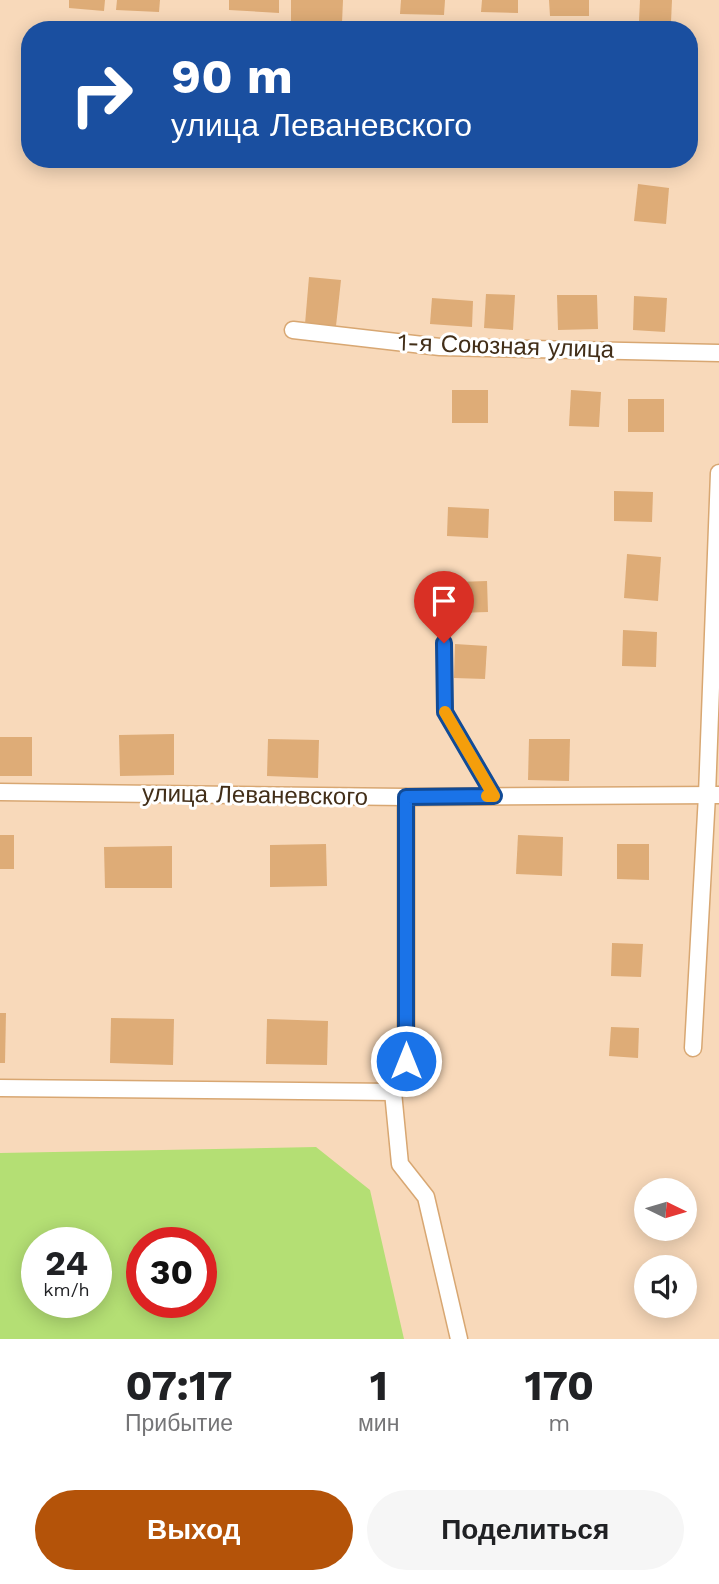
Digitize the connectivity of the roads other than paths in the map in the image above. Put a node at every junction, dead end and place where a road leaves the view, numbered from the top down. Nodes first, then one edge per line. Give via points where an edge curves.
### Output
1 (293, 330) dead end
2 (719, 353) edge
3 (719, 473) edge
4 (444, 643) dead end
5 (0, 792) edge
6 (713, 795) edge
7 (494, 796) junction
8 (406, 797) junction
9 (693, 1048) dead end
10 (0, 1088) edge
11 (393, 1092) junction
12 (459, 1339) edge

1 - 2 street, 1-я Союзная улица via 440,347
3 - 6 street
4 - 7 lane via 445,712
5 - 8 street, улица Леваневского
6 - 7 street, улица Леваневского
6 - 9 street
7 - 8 street, улица Леваневского
8 - 11 street via 406,1061
10 - 11 street
11 - 12 street via 400,1164 426,1197

